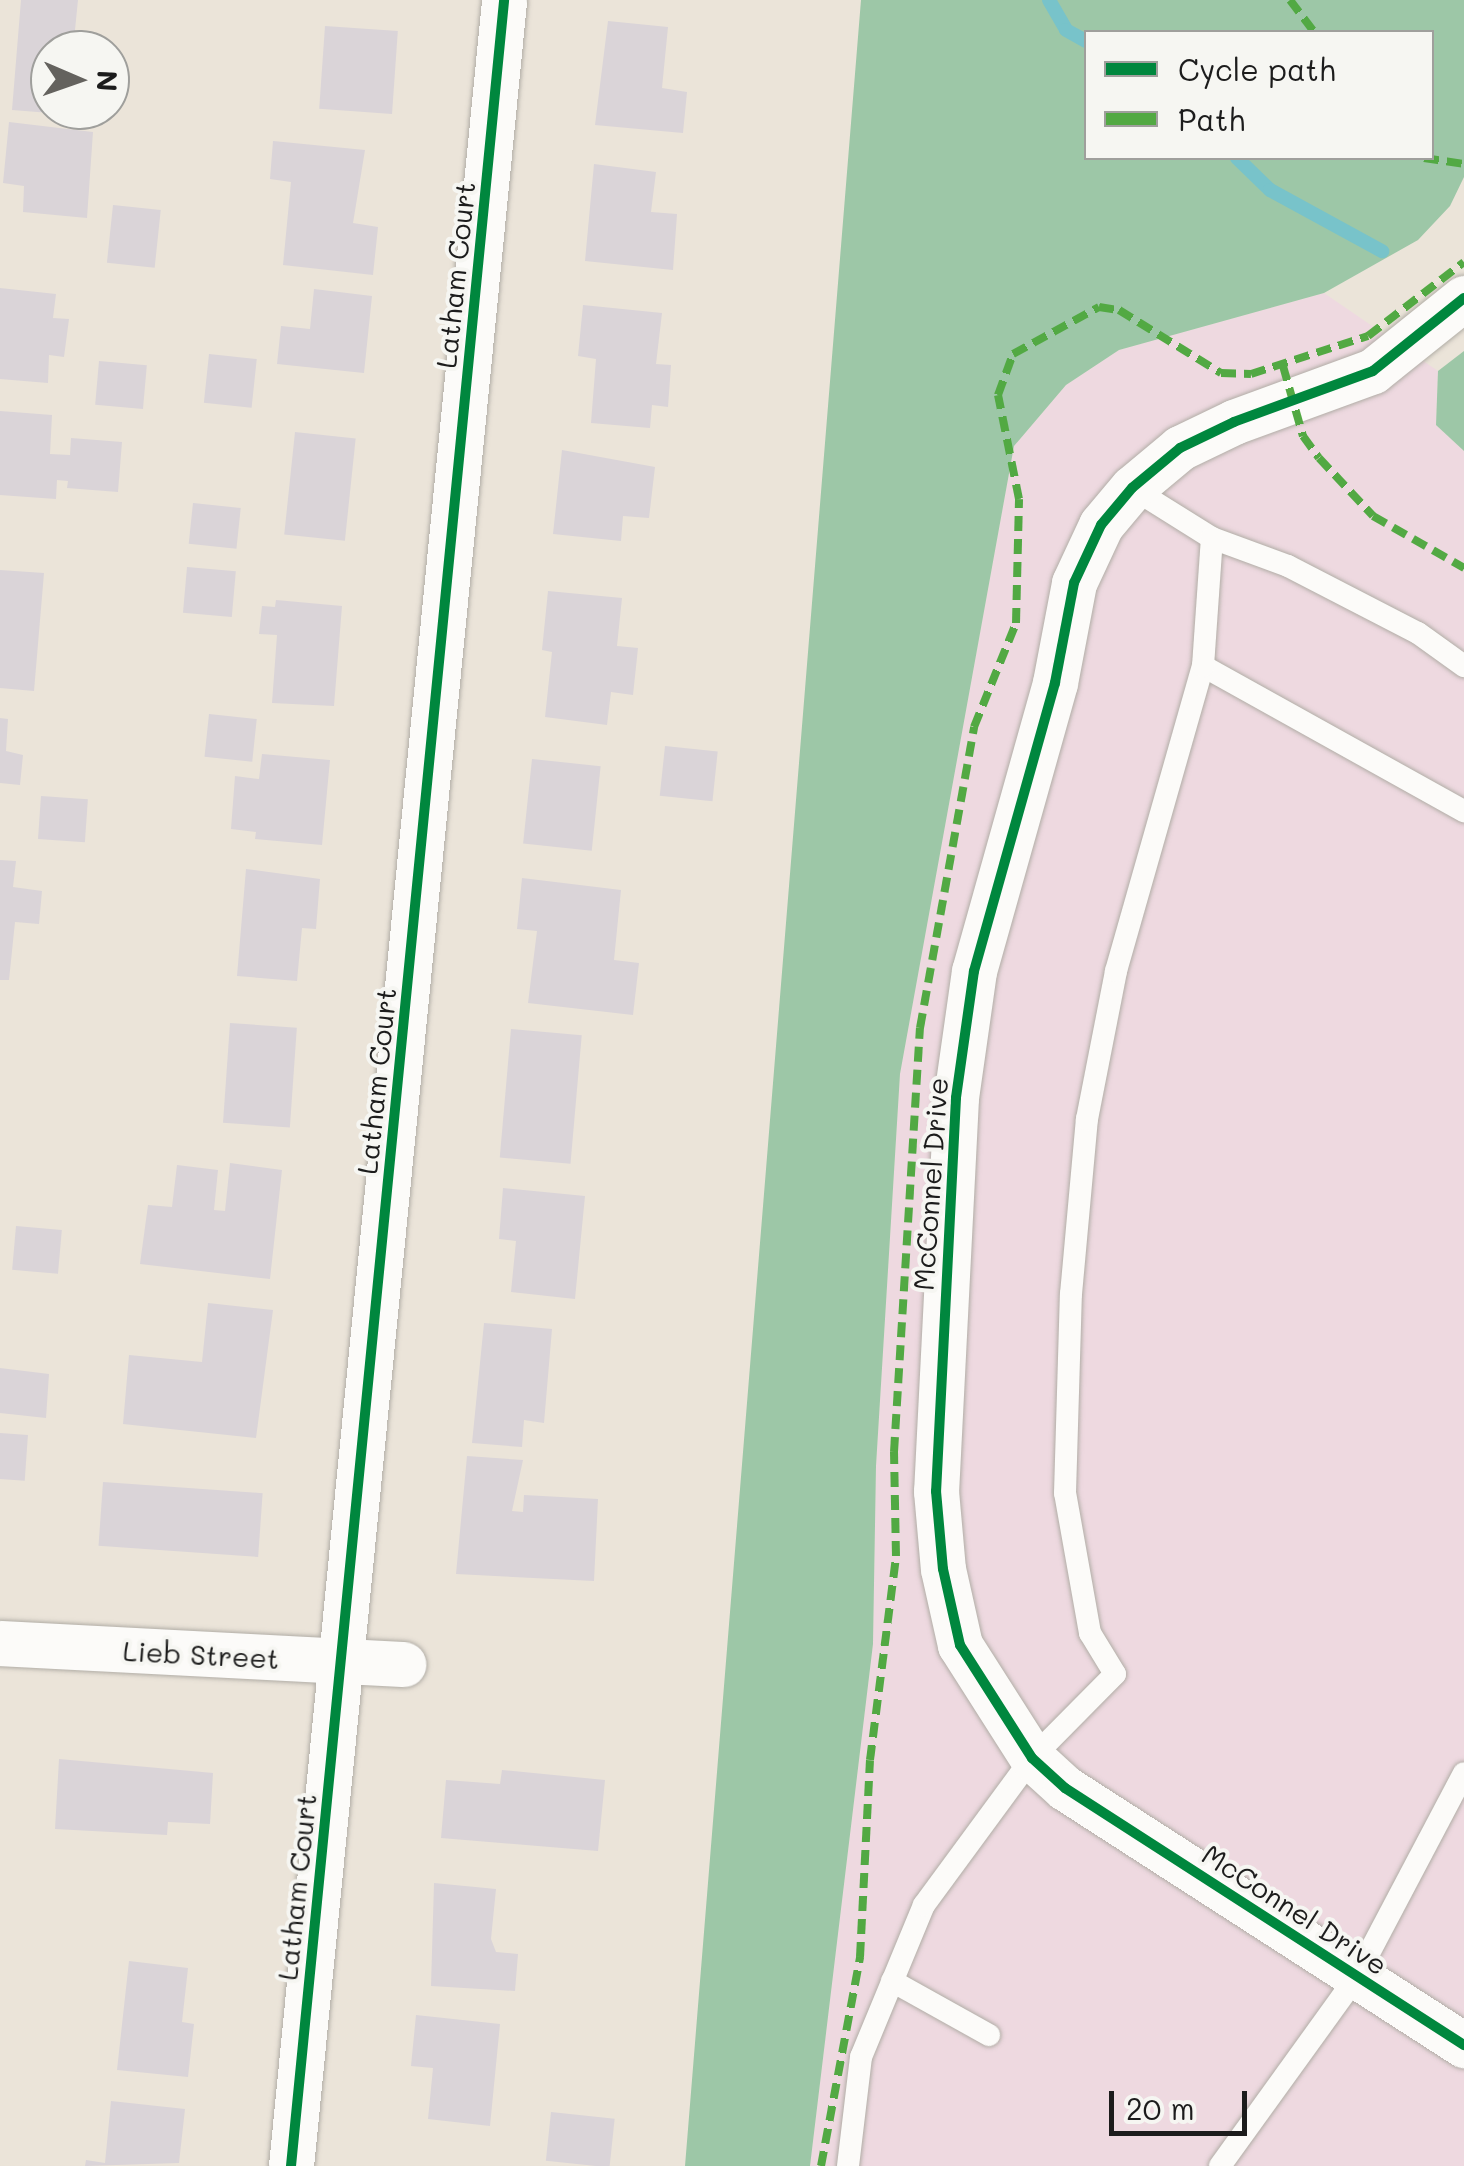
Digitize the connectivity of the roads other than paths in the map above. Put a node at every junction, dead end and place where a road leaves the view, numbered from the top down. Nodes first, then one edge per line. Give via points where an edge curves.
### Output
1 (504, 0) edge
2 (1464, 298) edge
3 (1132, 488) junction
4 (1212, 538) junction
5 (1203, 666) junction
6 (1464, 666) edge
7 (1464, 812) edge
8 (0, 1643) edge
9 (341, 1661) junction
10 (403, 1664) dead end
11 (1032, 1758) junction
12 (1464, 1773) edge
13 (1357, 1976) junction
14 (892, 1981) junction
15 (989, 2036) dead end
16 (1464, 2045) edge
17 (291, 2166) edge
18 (848, 2166) edge
19 (1220, 2166) edge

1 - 9 street, Latham Court
2 - 3 street, McConnel Drive via 1373,372 1234,422 1180,448
3 - 4 lane
3 - 11 street, McConnel Drive via 1101,526 1074,583 1055,683 974,971 956,1098 936,1490 943,1569 960,1645
4 - 5 lane
4 - 6 lane via 1288,566 1418,633
5 - 7 lane via 1450,798
5 - 11 lane via 1116,971 1087,1119 1070,1294 1065,1493 1090,1633 1115,1674
8 - 9 street, Lieb Street
9 - 10 street, Lieb Street
9 - 17 street, Latham Court
11 - 13 street, McConnel Drive via 1066,1788
11 - 14 lane via 924,1904
12 - 13 lane
13 - 16 street, McConnel Drive
13 - 19 lane
14 - 15 lane
14 - 18 lane via 862,2056

